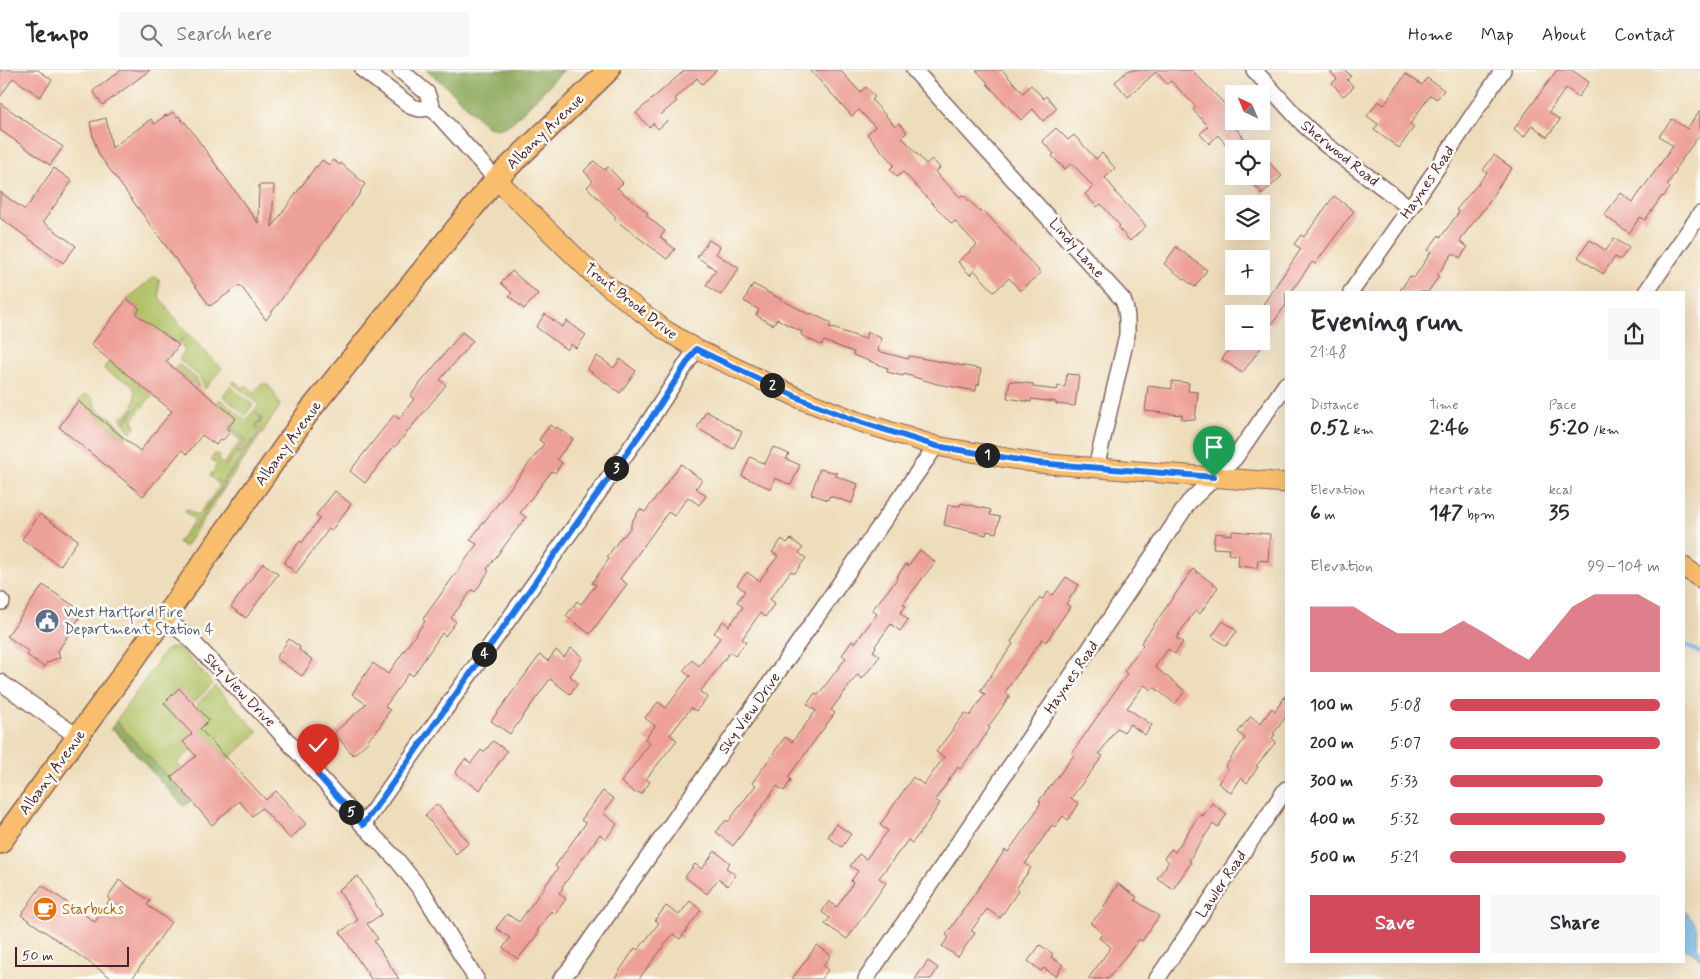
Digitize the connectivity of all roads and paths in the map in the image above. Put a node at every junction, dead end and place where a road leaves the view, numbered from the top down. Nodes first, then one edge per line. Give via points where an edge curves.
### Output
1 (362, 70) edge
2 (400, 70) edge
3 (609, 70) edge
4 (914, 70) edge
5 (1254, 70) edge
6 (1503, 70) edge
7 (432, 108) junction
8 (496, 179) junction
9 (1410, 208) junction
10 (1700, 214) edge
11 (1352, 291) edge
12 (1647, 291) edge
13 (696, 349) junction
14 (1285, 385) edge
15 (936, 446) junction
16 (1096, 468) junction
17 (1214, 477) junction
18 (1285, 483) edge
19 (1685, 568) edge
20 (1700, 578) edge
21 (164, 618) junction
22 (0, 682) edge
23 (78, 737) junction
24 (1285, 790) edge
25 (363, 825) junction
26 (0, 843) edge
27 (476, 979) edge
28 (561, 979) edge
29 (866, 979) edge
30 (1157, 979) edge

1 - 7 street via 412,107
2 - 7 street via 427,93
3 - 8 highway, Albany Avenue
4 - 16 street, Lindy Lane via 1123,300 1127,335
5 - 9 street, Sherwood Road via 1326,145
6 - 9 street, Haynes Road
7 - 8 street
8 - 13 main road, Trout Brook Drive via 596,277 665,330
8 - 21 highway, Albany Avenue via 311,410
9 - 11 street, Haynes Road
10 - 12 street
13 - 15 main road, Trout Brook Drive via 801,399
13 - 25 street via 650,420
14 - 17 street, Haynes Road via 1235,458
15 - 16 main road, Trout Brook Drive via 1037,463
15 - 28 street, Sky View Drive
16 - 17 main road, Trout Brook Drive
17 - 18 main road, Trout Brook Drive
17 - 29 street, Haynes Road via 1189,502
19 - 20 main road
21 - 23 highway, Albany Avenue
21 - 25 street, Sky View Drive via 186,635 274,726
22 - 23 street
23 - 26 highway, Albany Avenue
24 - 30 street, Lawler Road
25 - 27 street, Sky View Drive via 410,875

